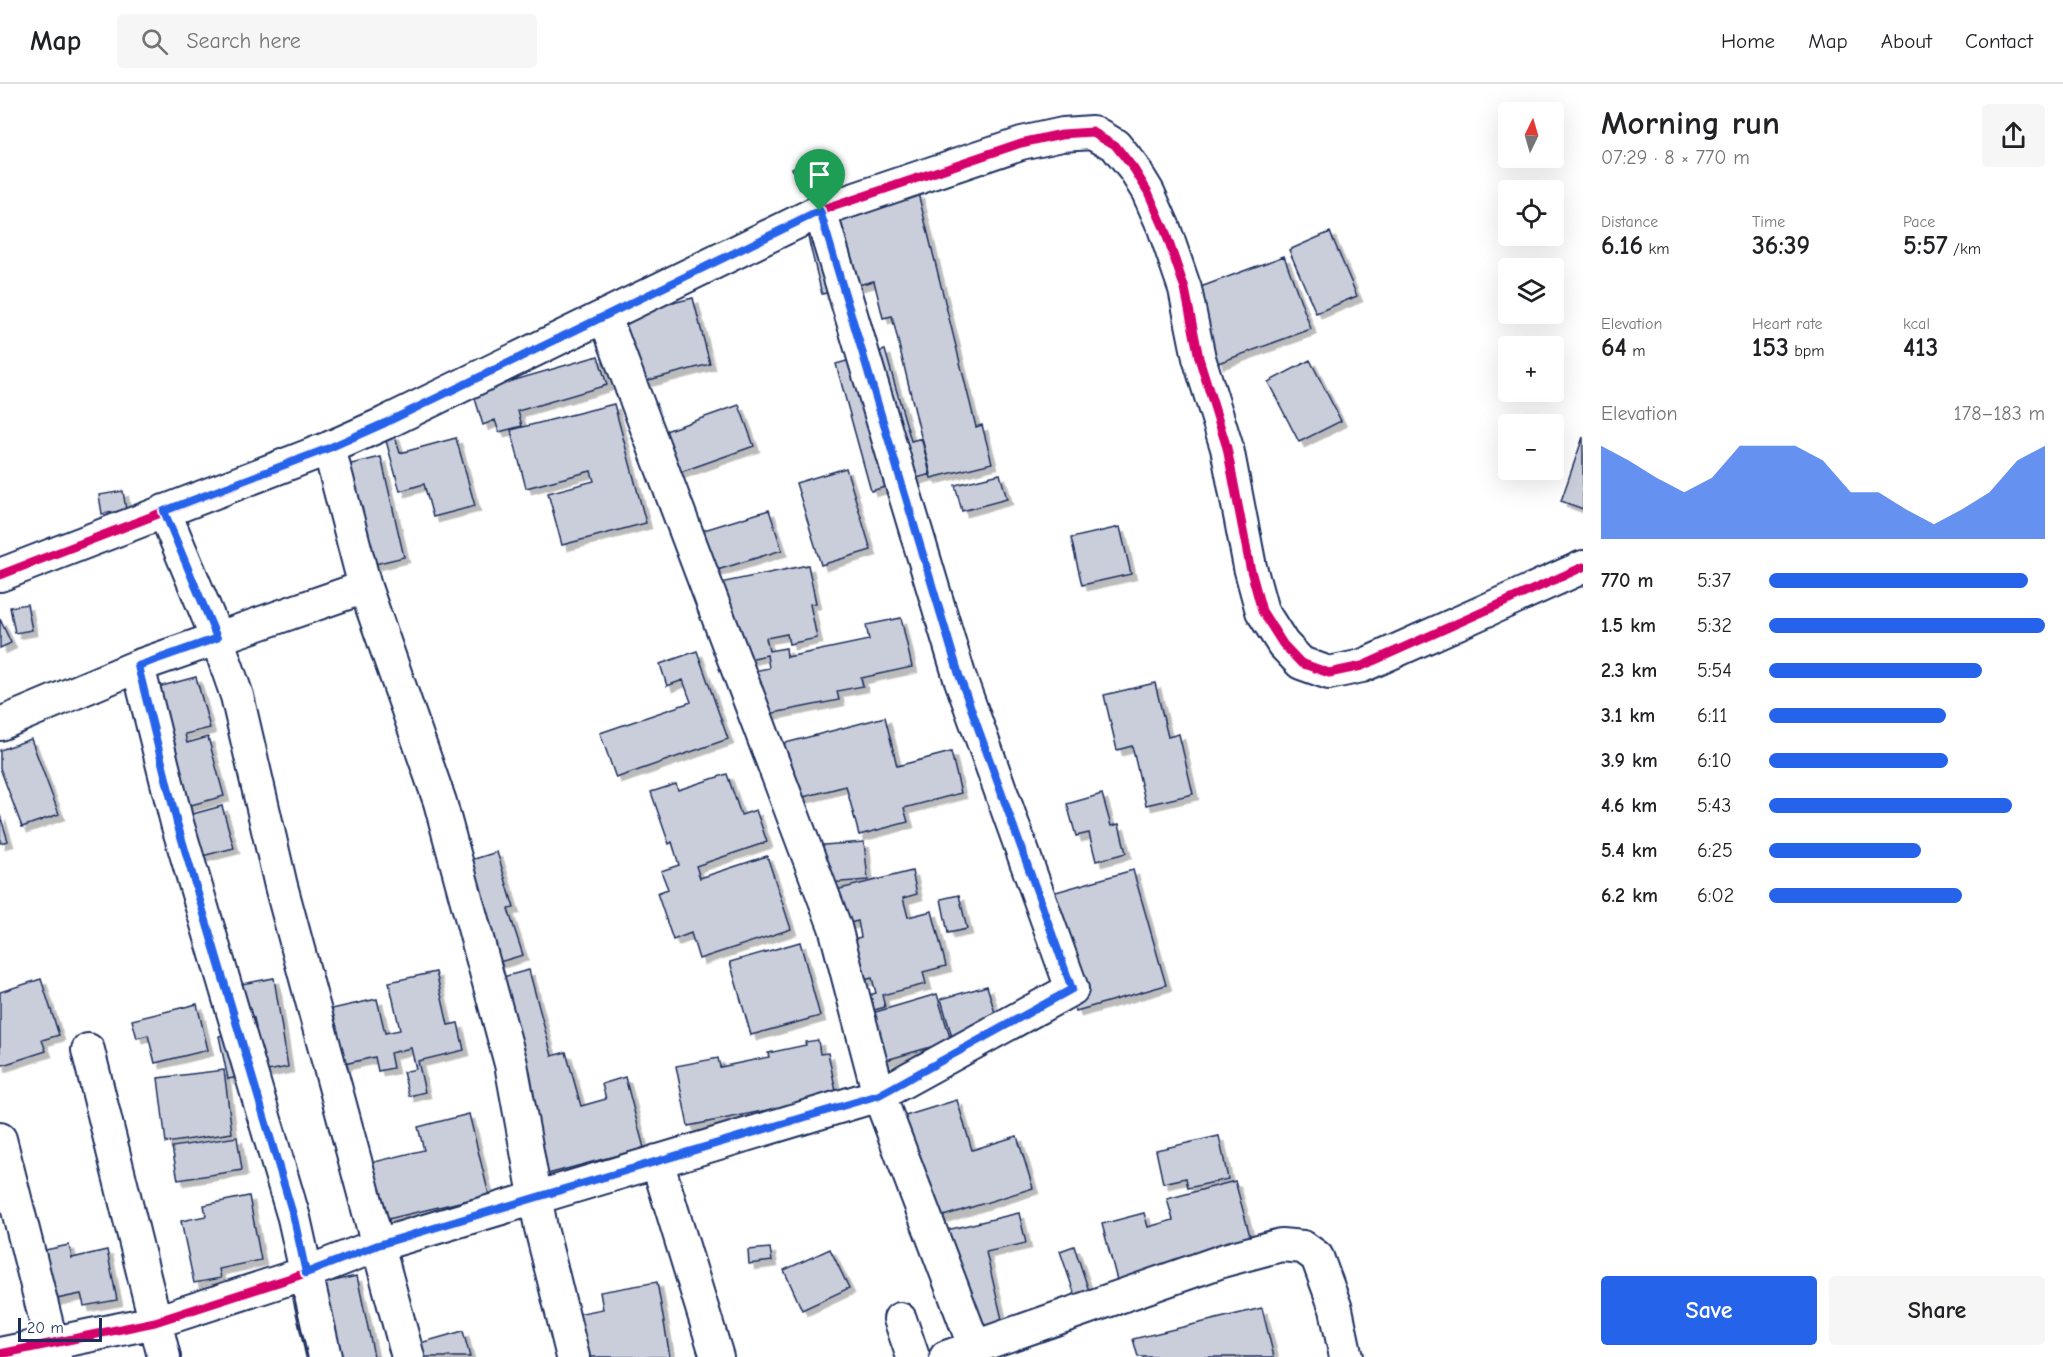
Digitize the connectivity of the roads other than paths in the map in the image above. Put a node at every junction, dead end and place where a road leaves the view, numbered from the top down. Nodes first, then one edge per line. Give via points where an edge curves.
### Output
1 (820, 211) junction
2 (605, 316) junction
3 (329, 448) junction
4 (164, 511) junction
5 (1583, 567) edge
6 (0, 575) edge
7 (365, 587) junction
8 (217, 638) junction
9 (138, 666) junction
10 (0, 724) edge
11 (88, 1050) dead end
12 (879, 1095) junction
13 (0, 1139) edge
14 (657, 1161) junction
15 (535, 1197) junction
16 (378, 1245) junction
17 (306, 1273) junction
18 (900, 1319) dead end
19 (155, 1322) junction
20 (53, 1351) edge
21 (961, 1352) edge
22 (0, 1354) edge
23 (164, 1357) edge
24 (325, 1357) edge
25 (408, 1357) edge
26 (573, 1357) edge
27 (717, 1357) edge
28 (913, 1357) edge
29 (1346, 1357) edge

1 - 2 street
1 - 5 street via 1022,143 1062,134 1093,132 1115,145 1148,192 1185,289 1199,358 1227,448 1262,611 1282,644 1301,663 1329,673 1362,666
1 - 12 street via 959,675 1072,989
2 - 3 street
2 - 12 street via 835,927
3 - 4 street
3 - 7 street
4 - 6 street
4 - 8 street
7 - 8 street
7 - 15 street via 440,802 511,1064
8 - 9 street
8 - 16 street via 237,696 281,886
9 - 10 street
9 - 17 street via 177,823 290,1206
11 - 19 street
12 - 14 street
12 - 21 street
13 - 20 street
14 - 15 street
14 - 27 street
15 - 16 street
15 - 26 street
16 - 17 street
16 - 25 street
17 - 19 street
17 - 24 street
18 - 28 street
19 - 20 street
19 - 23 street
20 - 22 street
21 - 29 street via 1225,1260 1281,1245 1303,1247 1317,1257 1336,1309

